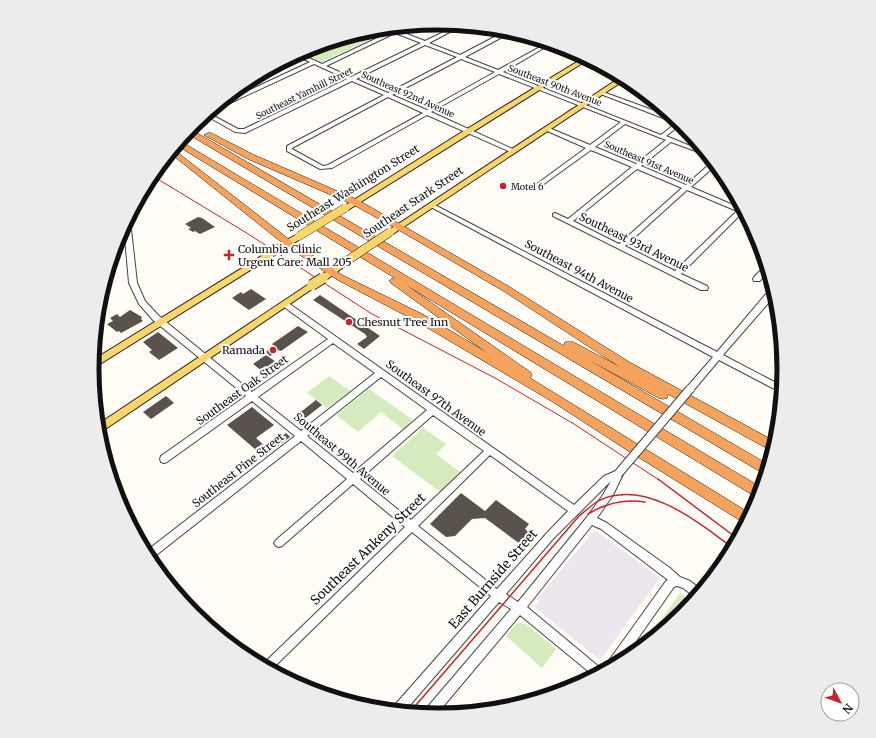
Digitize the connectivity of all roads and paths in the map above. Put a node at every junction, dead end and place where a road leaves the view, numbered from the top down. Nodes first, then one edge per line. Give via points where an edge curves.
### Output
1 (449, 30) edge
2 (399, 33) edge
3 (389, 34) edge
4 (500, 36) edge
5 (424, 43) junction
6 (543, 47) edge
7 (460, 57) junction
8 (304, 58) edge
9 (314, 62) junction
10 (582, 62) edge
11 (322, 66) junction
12 (498, 72) junction
13 (351, 79) junction
14 (618, 82) edge
15 (538, 88) junction
16 (601, 93) junction
17 (387, 95) junction
18 (231, 101) edge
19 (582, 105) junction
20 (427, 112) junction
21 (212, 116) edge
22 (666, 118) edge
23 (625, 122) junction
24 (675, 127) edge
25 (546, 129) junction
26 (197, 130) edge
27 (468, 130) junction
28 (193, 134) edge
29 (662, 137) junction
30 (670, 140) junction
31 (182, 146) edge
32 (591, 147) junction
33 (513, 151) junction
34 (698, 151) edge
35 (176, 154) edge
36 (637, 167) junction
37 (710, 167) edge
38 (687, 188) junction
39 (532, 190) dead end
40 (354, 202) junction
41 (431, 205) junction
42 (736, 207) edge
43 (739, 214) edge
44 (555, 215) dead end
45 (568, 222) junction
46 (394, 229) junction
47 (128, 232) edge
48 (285, 245) junction
49 (620, 247) junction
50 (381, 266) junction
51 (763, 273) edge
52 (676, 274) junction
53 (328, 275) junction
54 (758, 279) dead end
55 (704, 288) dead end
56 (768, 297) edge
57 (284, 304) junction
58 (161, 322) junction
59 (531, 331) junction
60 (332, 339) junction
61 (718, 356) junction
62 (205, 357) junction
63 (99, 360) edge
64 (381, 373) junction
65 (776, 387) edge
66 (252, 396) junction
67 (557, 399) junction
68 (433, 410) junction
69 (104, 426) edge
70 (301, 435) junction
71 (768, 445) edge
72 (768, 445) edge
73 (490, 450) junction
74 (164, 459) dead end
75 (762, 467) edge
76 (618, 474) junction
77 (353, 479) junction
78 (755, 490) edge
79 (574, 511) junction
80 (743, 516) edge
81 (590, 520) junction
82 (412, 527) junction
83 (279, 543) dead end
84 (153, 552) edge
85 (677, 582) junction
86 (695, 591) edge
87 (498, 595) junction
88 (519, 608) junction
89 (620, 655) edge
90 (270, 664) edge
91 (595, 669) edge
92 (402, 706) edge
93 (434, 708) edge

1 - 5 street, Southeast Yamhill Street
2 - 5 street, Southeast 90th Avenue
3 - 11 street
4 - 7 street
5 - 7 street, Southeast 90th Avenue
5 - 13 street, Southeast Yamhill Street
6 - 12 street
7 - 12 street, Southeast 90th Avenue
7 - 17 street
8 - 9 street, Southeast 92nd Avenue
9 - 11 street, Southeast 92nd Avenue
9 - 18 street
10 - 15 main road, Southeast Washington Street
11 - 13 street, Southeast 92nd Avenue
12 - 15 street, Southeast 90th Avenue
12 - 20 street
13 - 17 street, Southeast 92nd Avenue
13 - 21 street, Southeast Yamhill Street via 240,132
14 - 16 main road, Southeast Stark Street
15 - 19 street, Southeast 90th Avenue
15 - 27 main road, Southeast Washington Street
16 - 19 main road, Southeast Stark Street
16 - 22 street
17 - 20 street, Southeast 92nd Avenue
17 - 20 street via 289,147 289,151 322,168 330,167
19 - 23 street, Southeast 90th Avenue
19 - 25 main road, Southeast Stark Street
20 - 27 street, Southeast 92nd Avenue
23 - 29 street, Southeast 90th Avenue
23 - 32 street
24 - 29 street
25 - 32 street, Southeast 91st Avenue
25 - 33 main road, Southeast Stark Street
26 - 40 highway via 251,157
27 - 33 street, Southeast 92nd Avenue
27 - 40 main road, Southeast Washington Street
28 - 59 highway
29 - 30 street, Southeast 90th Avenue
30 - 34 street, Southeast 90th Avenue
30 - 36 street
31 - 50 highway
32 - 36 street, Southeast 91st Avenue
32 - 39 street
33 - 41 main road, Southeast Stark Street
35 - 48 highway
36 - 38 street, Southeast 91st Avenue
36 - 45 street
37 - 38 street
38 - 42 street, Southeast 91st Avenue
38 - 49 street
40 - 46 highway
40 - 48 main road, Southeast Washington Street, bridge
41 - 46 main road, Southeast Stark Street
41 - 61 street, Southeast 94th Avenue
43 - 52 street
44 - 45 street, Southeast 93rd Avenue
45 - 49 street, Southeast 93rd Avenue
46 - 53 main road, Southeast Stark Street, bridge
46 - 72 highway via 498,284 625,365
47 - 58 street, Southeast 99th Avenue via 135,290 145,306
48 - 53 highway
48 - 58 main road, Southeast Washington Street, bridge
49 - 52 street, Southeast 93rd Avenue
50 - 67 highway via 394,282
50 - 78 highway
51 - 54 street
52 - 55 street, Southeast 93rd Avenue
53 - 57 main road, Southeast Stark Street, bridge
53 - 67 highway via 339,277 420,318
56 - 61 street, East Burnside Street
57 - 60 street, Southeast 97th Avenue
57 - 62 main road, Southeast Stark Street
58 - 62 street, Southeast 99th Avenue
58 - 63 main road, Southeast Washington Street
59 - 71 highway via 563,342 699,414
59 - 75 highway
60 - 64 street, Southeast 97th Avenue
60 - 66 street, Southeast Oak Street
61 - 65 street, Southeast 94th Avenue
61 - 76 street, East Burnside Street, bridge
62 - 66 street, Southeast 99th Avenue
62 - 69 main road, Southeast Stark Street
64 - 68 street, Southeast 97th Avenue
64 - 70 street, Southeast Pine Street
66 - 70 street, Southeast 99th Avenue
66 - 74 street, Southeast Oak Street
67 - 80 highway
68 - 73 street, Southeast 97th Avenue
68 - 77 street
70 - 77 street, Southeast 99th Avenue
70 - 84 street, Southeast Pine Street
73 - 79 street, Southeast 97th Avenue
73 - 82 street, Southeast Ankeny Street
76 - 79 street, East Burnside Street via 607,479
76 - 81 street, East Burnside Street via 616,482
77 - 82 street, Southeast 99th Avenue
77 - 83 street
79 - 87 street, East Burnside Street
81 - 85 street via 604,526 666,571
81 - 88 street, East Burnside Street
82 - 87 street, Southeast 99th Avenue
82 - 90 street, Southeast Ankeny Street
85 - 86 street via 686,584
85 - 89 street via 670,584
87 - 88 street, Southeast 99th Avenue
87 - 92 street, East Burnside Street
88 - 91 street, Southeast 99th Avenue
88 - 93 street, East Burnside Street

